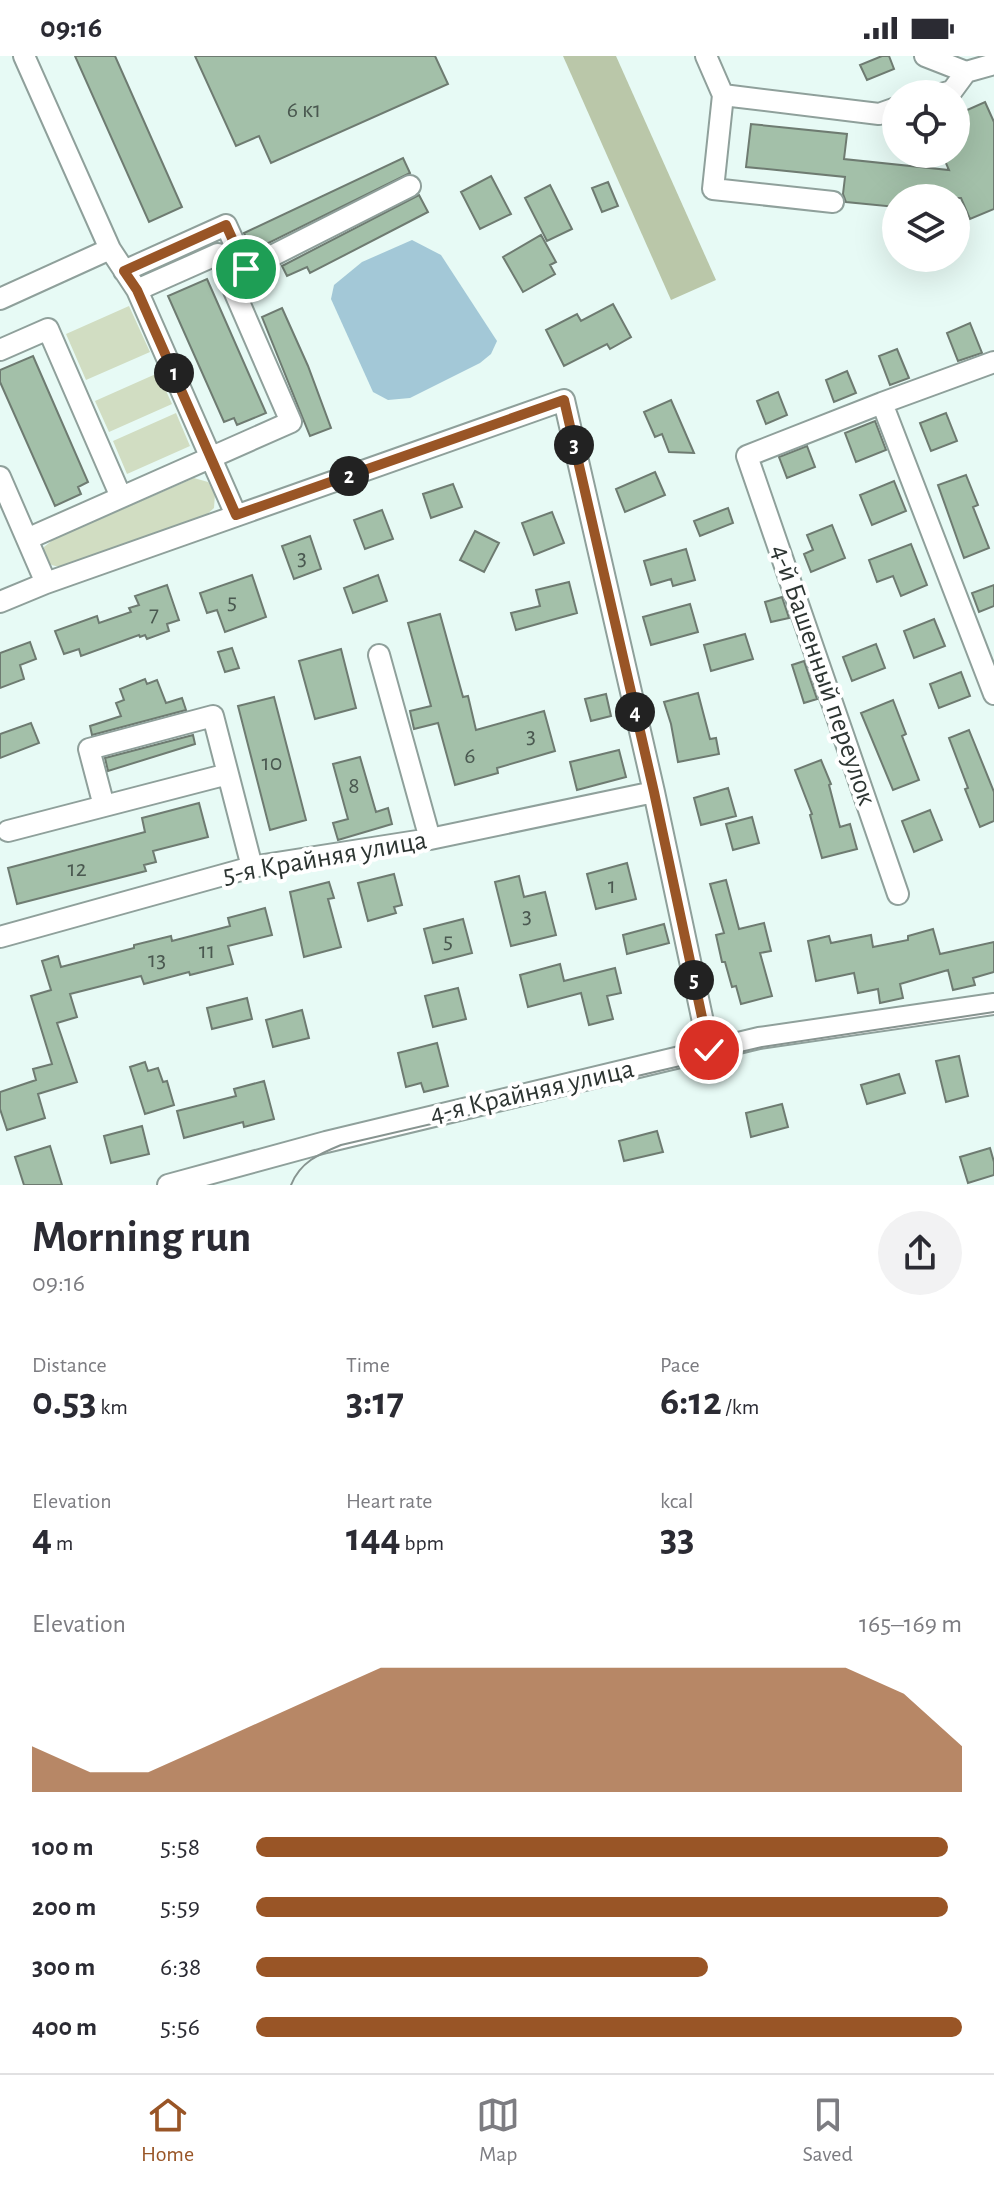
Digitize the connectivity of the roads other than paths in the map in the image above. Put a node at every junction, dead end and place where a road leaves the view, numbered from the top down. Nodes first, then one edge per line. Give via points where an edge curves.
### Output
1 (24, 56) edge
2 (706, 56) edge
3 (925, 56) edge
4 (994, 64) edge
5 (966, 72) junction
6 (960, 80) edge
7 (723, 95) junction
8 (882, 113) edge
9 (410, 186) dead end
10 (833, 202) dead end
11 (110, 249) junction
12 (124, 271) junction
13 (137, 290) junction
14 (0, 299) edge
15 (0, 350) edge
16 (994, 362) edge
17 (882, 403) junction
18 (211, 458) junction
19 (0, 477) edge
20 (121, 497) junction
21 (236, 515) junction
22 (27, 539) junction
23 (46, 583) junction
24 (0, 602) edge
25 (379, 655) dead end
26 (994, 694) edge
27 (228, 774) junction
28 (654, 792) junction
29 (104, 806) junction
30 (8, 831) dead end
31 (430, 839) junction
32 (252, 867) junction
33 (898, 894) dead end
34 (0, 937) edge
35 (994, 1004) edge
36 (709, 1050) junction
37 (168, 1185) edge

1 - 11 street
2 - 7 street
3 - 5 street
4 - 5 street
5 - 6 street
7 - 8 street
7 - 10 street via 713,189
9 - 12 street via 246,269 226,225
11 - 12 street
11 - 14 street
12 - 13 street
13 - 18 street
13 - 18 street via 218,254 291,422
15 - 20 street via 48,329
16 - 17 street
17 - 26 street
17 - 33 street, 4-й Башенный переулок via 747,456
18 - 20 street
18 - 21 street
19 - 22 street
20 - 22 street
21 - 23 street
21 - 28 street via 564,400
22 - 23 street
23 - 24 street
25 - 31 street
27 - 29 street
27 - 29 street via 213,716 89,749
27 - 32 street
28 - 31 street, 5-я Крайняя улица
28 - 36 street
29 - 30 street
31 - 32 street, 5-я Крайняя улица
32 - 34 street, 5-я Крайняя улица
35 - 36 street, 4-я Крайняя улица
36 - 37 street, 4-я Крайняя улица

